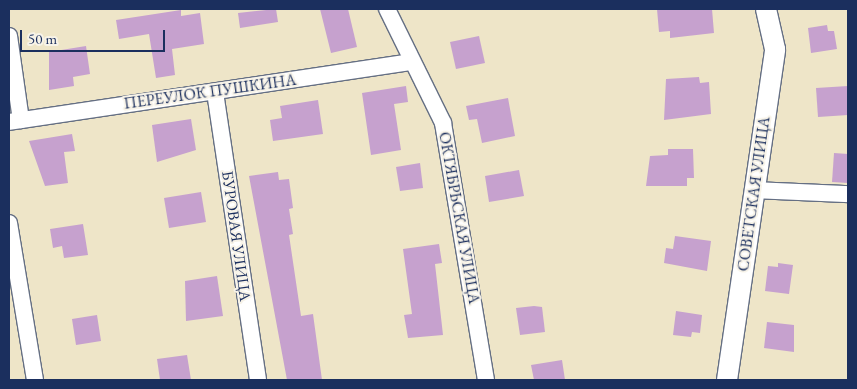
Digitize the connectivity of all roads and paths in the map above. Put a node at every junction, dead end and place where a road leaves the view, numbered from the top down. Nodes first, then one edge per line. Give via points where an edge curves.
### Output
1 (387, 9) edge
2 (766, 9) edge
3 (9, 36) edge
4 (411, 62) junction
5 (215, 92) junction
6 (15, 121) edge
7 (755, 190) junction
8 (848, 194) edge
9 (9, 222) edge
10 (35, 380) edge
11 (258, 380) edge
12 (486, 380) edge
13 (727, 380) edge

1 - 4 street, ОКТЯБРЬСКАЯ УЛИЦА
2 - 7 street, СОВЕТСКАЯ УЛИЦА via 775,50
3 - 6 street
4 - 5 street, ПЕРЕУЛОК ПУШКИНА
4 - 12 street, ОКТЯБРЬСКАЯ УЛИЦА via 443,123
5 - 6 street, ПЕРЕУЛОК ПУШКИНА
5 - 11 street, БУРОВАЯ УЛИЦА
7 - 8 street
7 - 13 street, СОВЕТСКАЯ УЛИЦА
9 - 10 street

